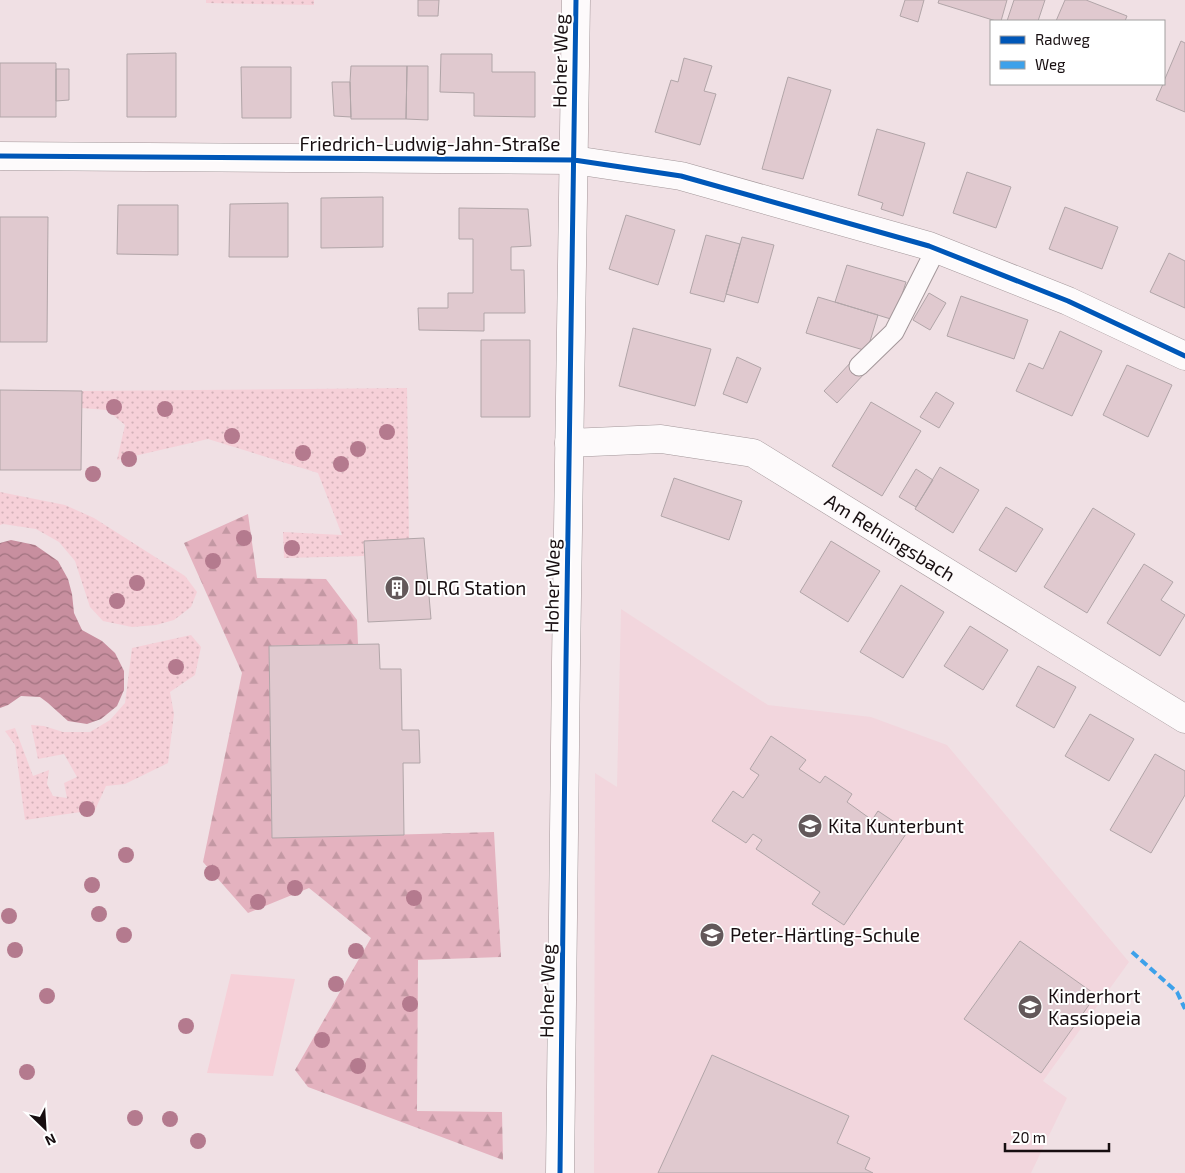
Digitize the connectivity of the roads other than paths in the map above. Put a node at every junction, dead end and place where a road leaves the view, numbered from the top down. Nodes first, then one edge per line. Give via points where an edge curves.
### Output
1 (576, 0) edge
2 (0, 156) edge
3 (574, 160) junction
4 (936, 249) junction
5 (1185, 356) edge
6 (859, 366) dead end
7 (569, 443) junction
8 (1185, 719) edge
9 (560, 1173) edge

1 - 3 street, Hoher Weg
2 - 3 street, Friedrich-Ludwig-Jahn-Straße
3 - 4 street, Friedrich-Ludwig-Jahn-Straße via 681,176
3 - 7 street, Hoher Weg
4 - 5 street, Friedrich-Ludwig-Jahn-Straße via 1068,301
4 - 6 lane via 894,332
7 - 8 street, Am Rehlingsbach via 661,439 753,453
7 - 9 street, Hoher Weg

